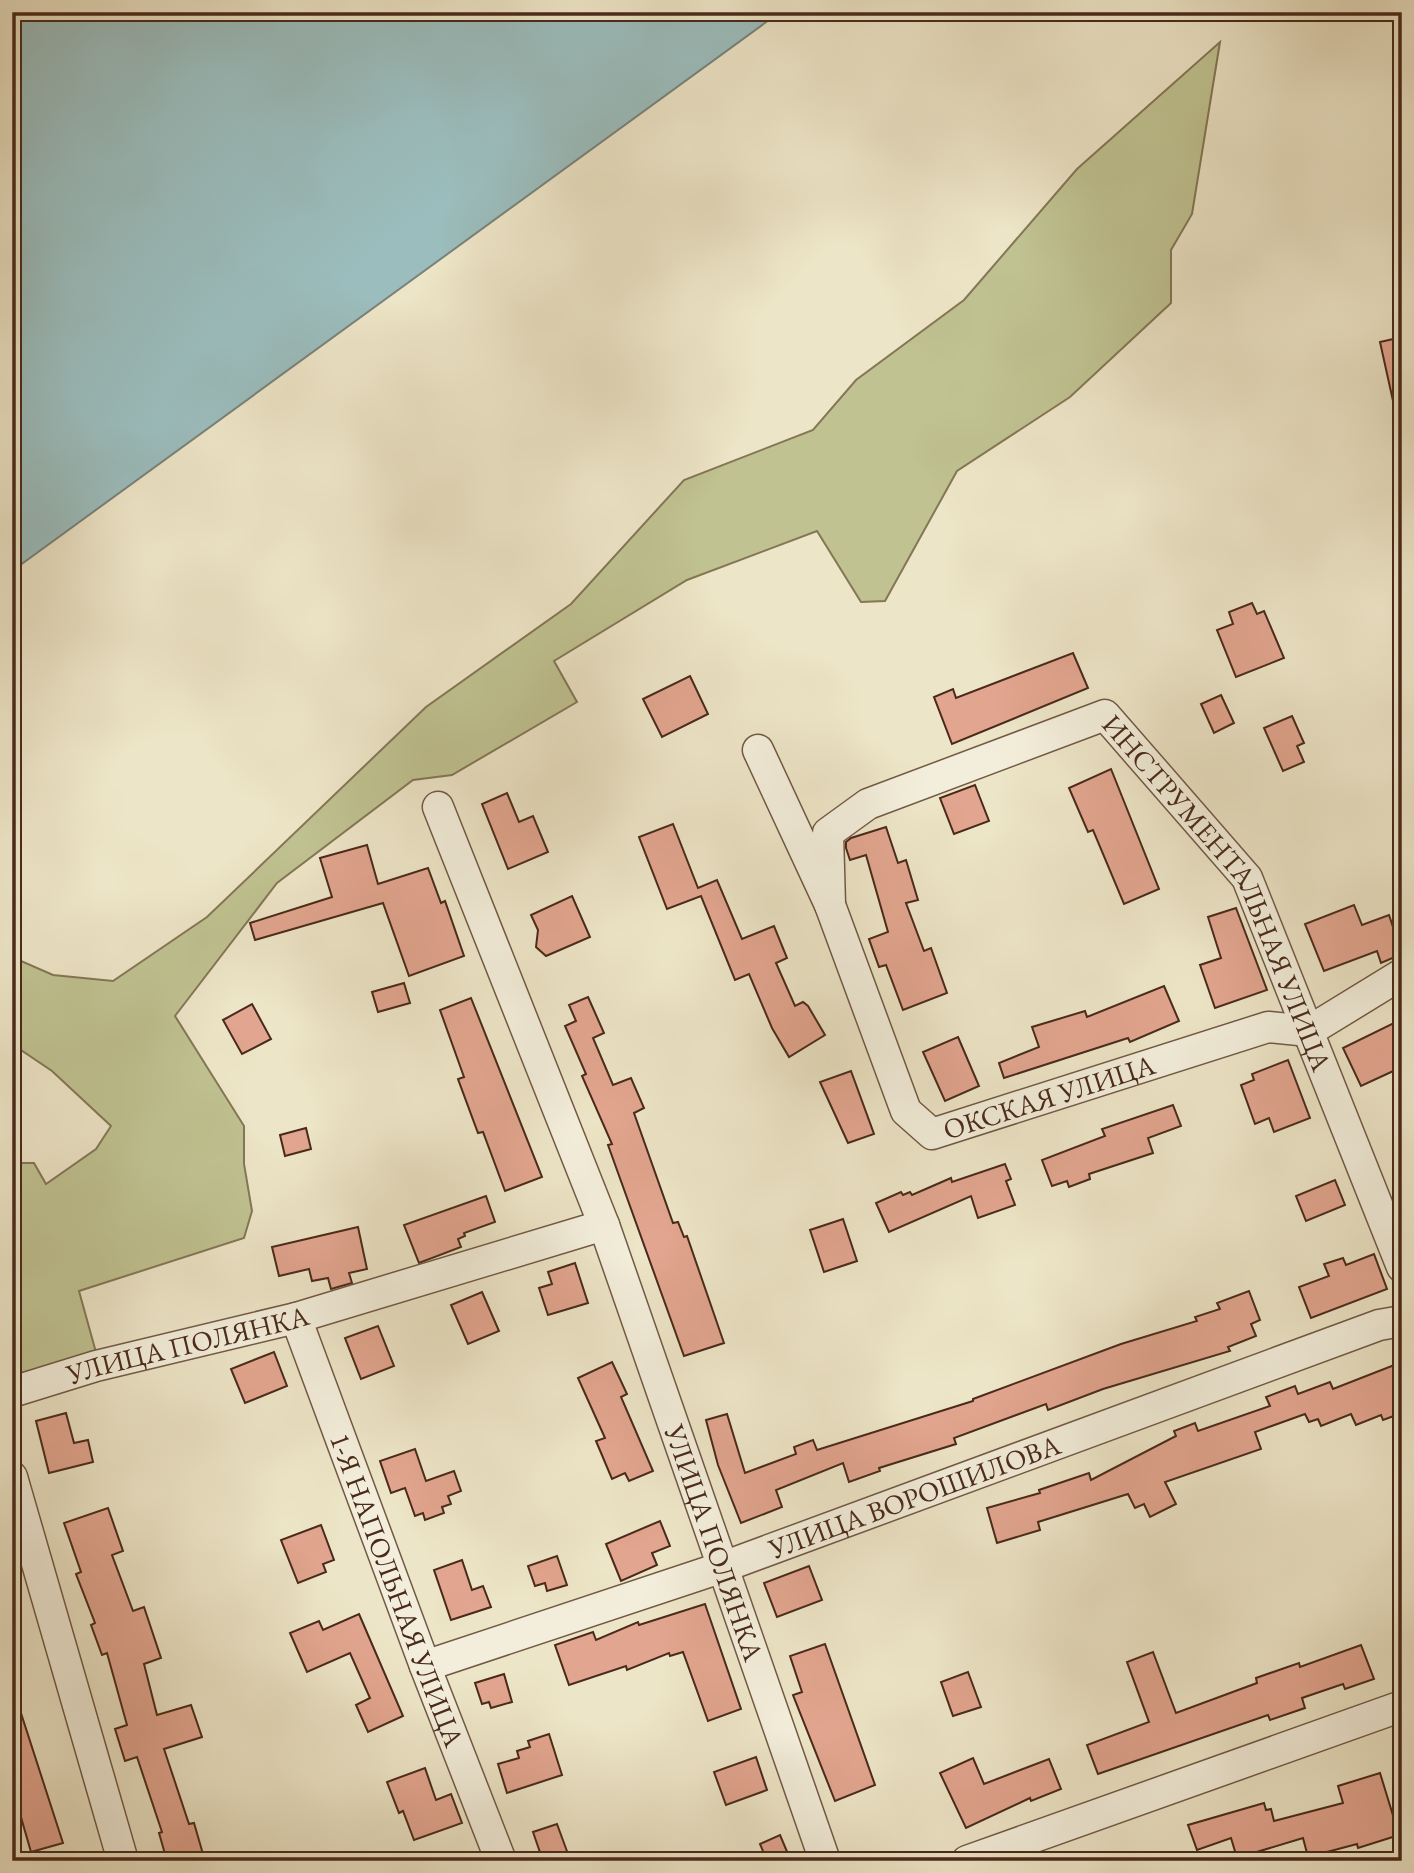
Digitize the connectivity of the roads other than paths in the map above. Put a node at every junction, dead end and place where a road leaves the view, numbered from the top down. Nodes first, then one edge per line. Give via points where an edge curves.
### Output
1 (758, 750) dead end
2 (438, 807) dead end
3 (830, 905) junction
4 (1402, 974) edge
5 (1309, 1031) junction
6 (604, 1225) junction
7 (1402, 1267) edge
8 (296, 1318) junction
9 (1402, 1321) edge
10 (12, 1392) edge
11 (12, 1477) edge
12 (723, 1567) junction
13 (425, 1666) junction
14 (1402, 1706) edge
15 (123, 1861) edge
16 (501, 1861) edge
17 (825, 1861) edge
18 (967, 1861) edge

1 - 3 street, ОКСКАЯ УЛИЦА
2 - 6 street, УЛИЦА ПОЛЯНКА
3 - 5 street, ОКСКАЯ УЛИЦА via 906,1111 932,1134 1268,1027
3 - 5 street, ИНСТРУМЕНТАЛЬНАЯ УЛИЦА via 828,833 868,804 1105,715 1247,878
4 - 5 street
5 - 7 street, ИНСТРУМЕНТАЛЬНАЯ УЛИЦА
6 - 8 street, УЛИЦА ПОЛЯНКА
6 - 12 street, УЛИЦА ПОЛЯНКА
8 - 10 street, УЛИЦА ПОЛЯНКА via 96,1366
8 - 13 street, 1-Я НАПОЛЬНАЯ УЛИЦА
9 - 12 street, УЛИЦА ВОРОШИЛОВА via 1379,1325
11 - 15 street
12 - 13 street, УЛИЦА ВОРОШИЛОВА
12 - 17 street, УЛИЦА ПОЛЯНКА
13 - 16 street, 1-Я НАПОЛЬНАЯ УЛИЦА
14 - 18 street

